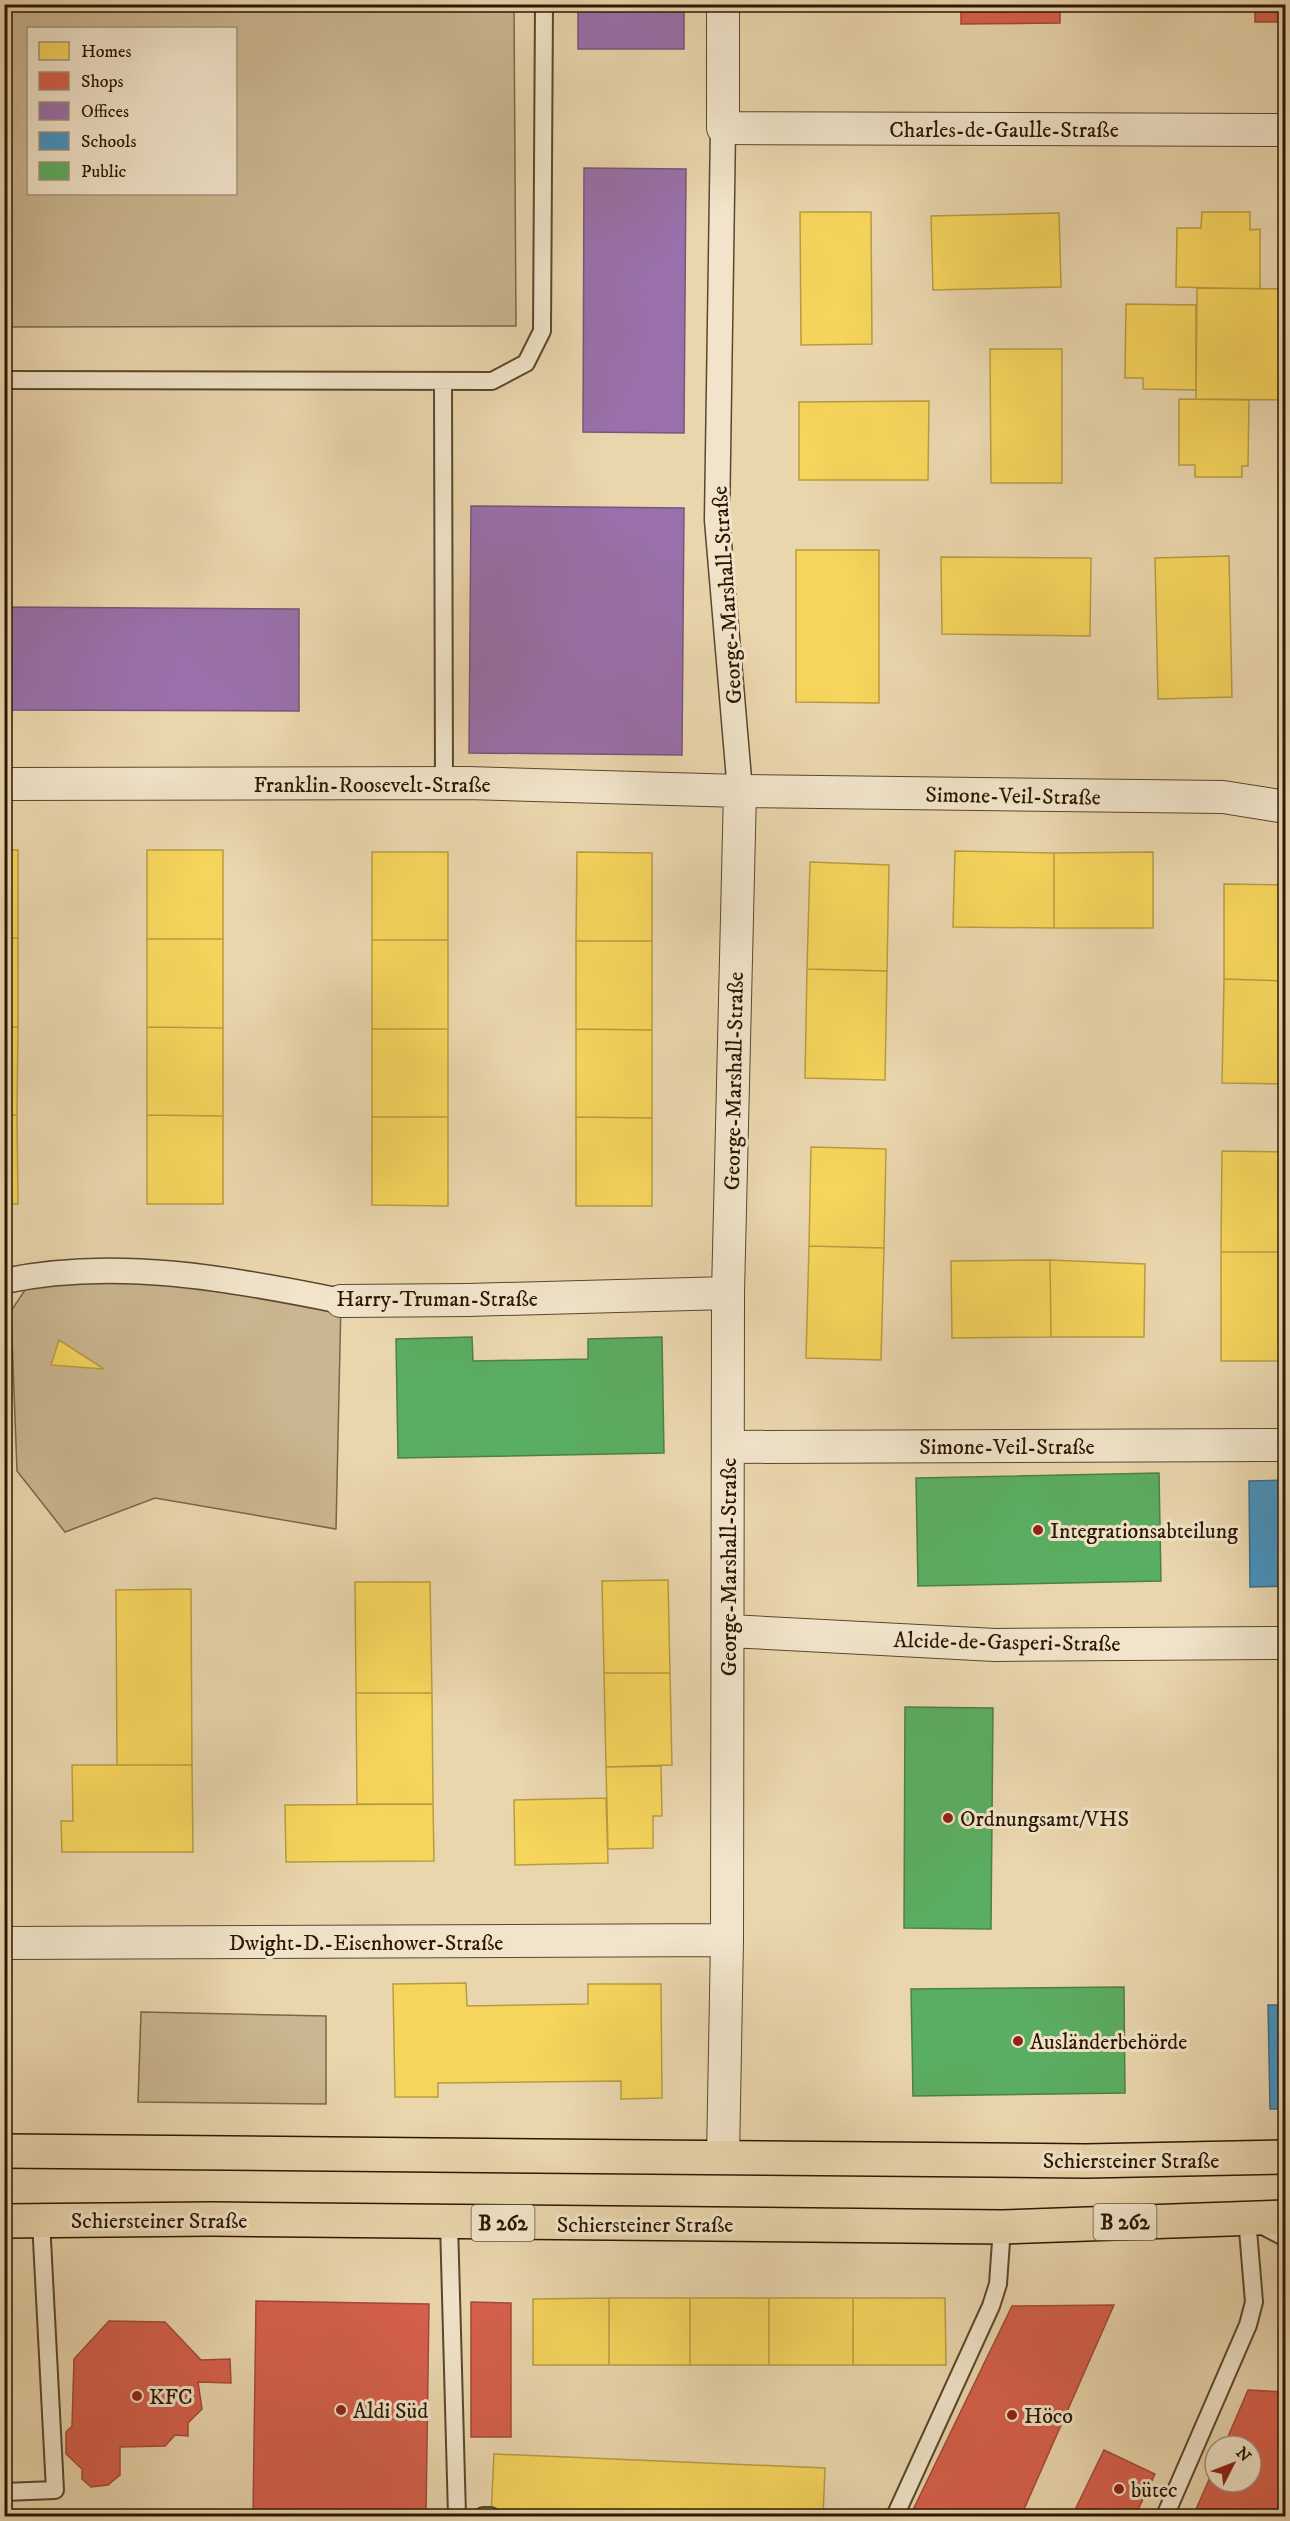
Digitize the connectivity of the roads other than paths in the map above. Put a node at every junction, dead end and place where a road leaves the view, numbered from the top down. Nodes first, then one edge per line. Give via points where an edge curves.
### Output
1 (543, 4) edge
2 (723, 4) edge
3 (723, 128) junction
4 (1286, 130) edge
5 (4, 380) edge
6 (442, 381) junction
7 (4, 783) edge
8 (444, 783) junction
9 (740, 791) junction
10 (1286, 807) edge
11 (4, 1281) edge
12 (728, 1293) junction
13 (341, 1301) joint
14 (1286, 1445) edge
15 (728, 1447) junction
16 (729, 1631) junction
17 (1286, 1643) edge
18 (727, 1940) junction
19 (4, 1943) edge
20 (4, 2151) edge
21 (1286, 2157) edge
22 (723, 2158) junction
23 (1286, 2217) edge
24 (1247, 2218) junction
25 (4, 2221) edge
26 (41, 2221) junction
27 (449, 2223) junction
28 (1002, 2227) junction
29 (1286, 2238) edge
30 (4, 2492) edge
31 (491, 2516) edge
32 (457, 2517) edge
33 (483, 2517) edge
34 (895, 2517) edge
35 (1165, 2517) edge

1 - 6 lane via 542,331 526,363 492,381
2 - 3 street, George-Marshall-Straße
3 - 4 street, Charles-de-Gaulle-Straße
3 - 9 street, George-Marshall-Straße via 717,520
5 - 6 lane
6 - 8 lane
7 - 8 street, Franklin-Roosevelt-Straße
8 - 9 street, Franklin-Roosevelt-Straße
9 - 10 street, Simone-Veil-Straße via 1223,797
9 - 12 street, George-Marshall-Straße
11 - 13 street, Harry-Truman-Straße via 117,1270 256,1283
12 - 13 street, Harry-Truman-Straße
12 - 15 street, George-Marshall-Straße
14 - 15 street, Simone-Veil-Straße
15 - 16 street, George-Marshall-Straße
16 - 17 street, Alcide-de-Gasperi-Straße via 995,1645
16 - 18 street, George-Marshall-Straße
18 - 19 street, Dwight-D.-Eisenhower-Straße
18 - 22 street, George-Marshall-Straße
20 - 22 main road, Schiersteiner Straße
21 - 22 main road, Schiersteiner Straße via 1097,2161
23 - 24 main road, Schiersteiner Straße / B 262
24 - 28 main road, Schiersteiner Straße / B 262
24 - 29 lane
24 - 35 lane via 1254,2302 1248,2325
25 - 26 main road, Schiersteiner Straße / B 262
26 - 27 main road, Schiersteiner Straße / B 262
26 - 30 lane via 55,2490
27 - 28 main road, Schiersteiner Straße / B 262
27 - 32 lane
28 - 34 lane via 998,2284 991,2306
31 - 33 lane

